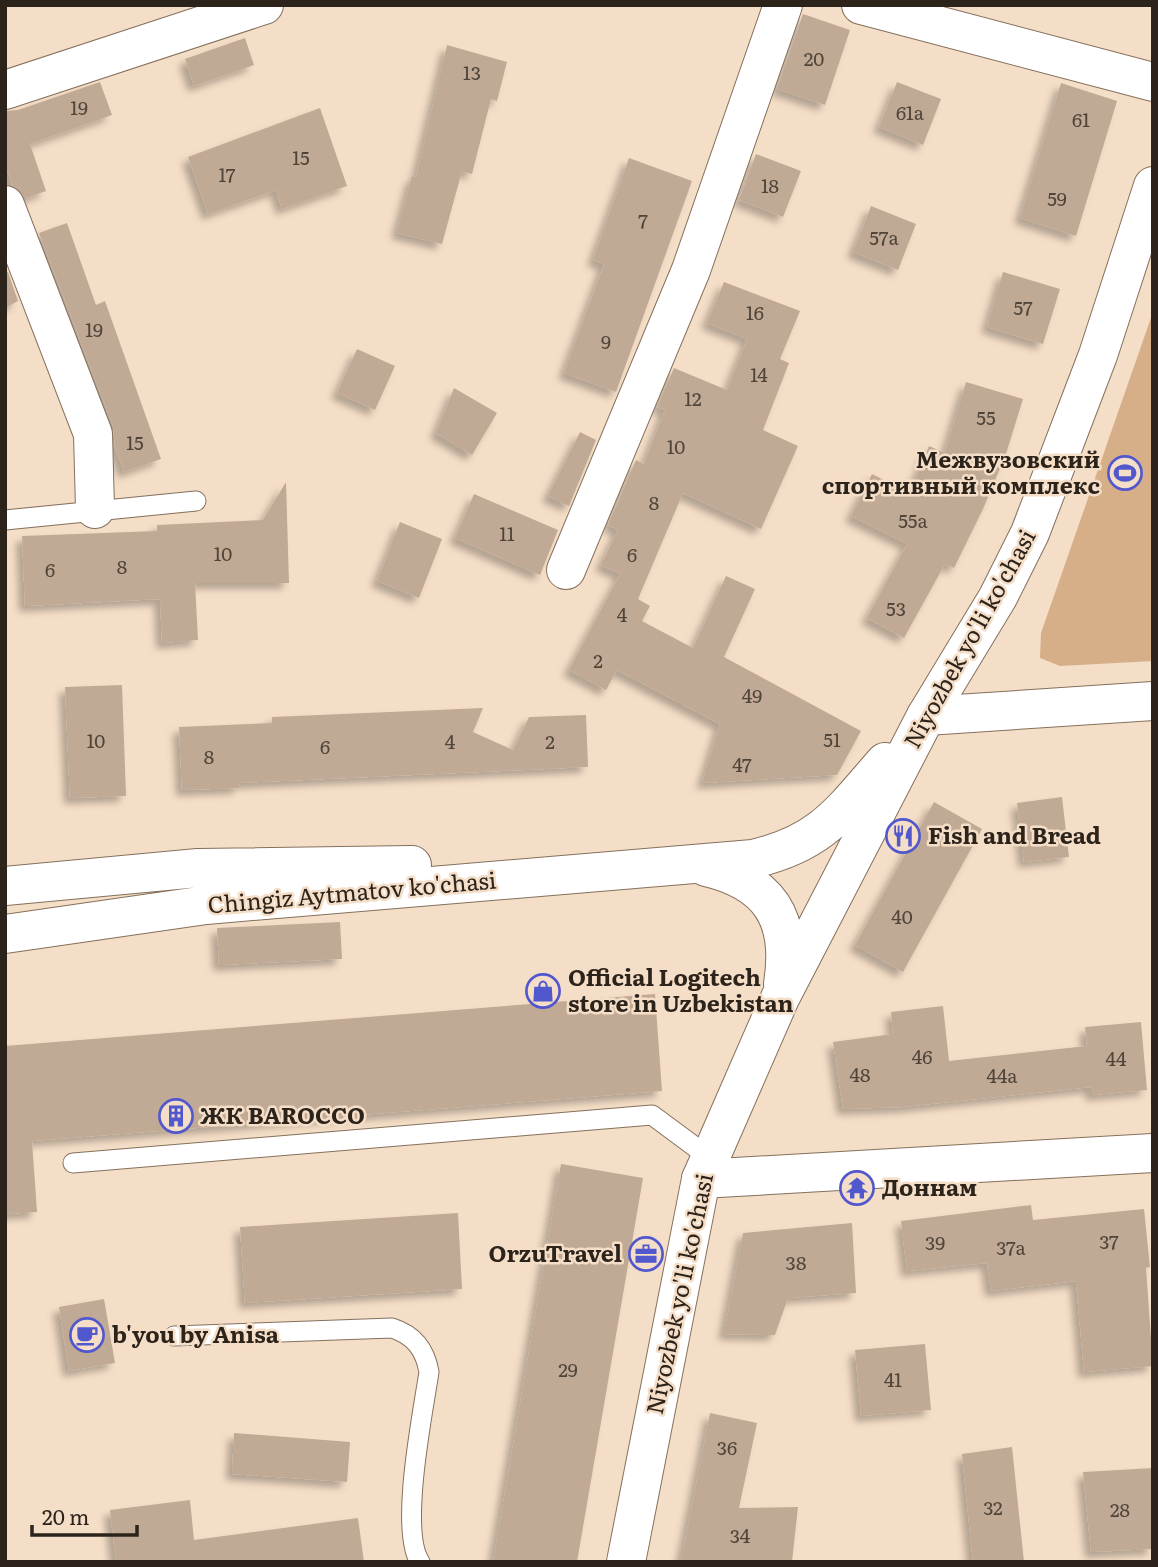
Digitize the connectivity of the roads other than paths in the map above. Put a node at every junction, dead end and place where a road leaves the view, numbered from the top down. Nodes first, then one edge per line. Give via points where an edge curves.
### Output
1 (264, 5) edge
2 (783, 5) edge
3 (861, 5) edge
4 (1153, 82) edge
5 (5, 90) edge
6 (1153, 186) edge
7 (5, 205) edge
8 (196, 501) dead end
9 (96, 509) junction
10 (5, 520) edge
11 (566, 570) dead end
12 (1153, 701) edge
13 (926, 716) junction
14 (701, 865) junction
15 (5, 886) edge
16 (5, 934) edge
17 (780, 998) junction
18 (1153, 1153) edge
19 (73, 1163) dead end
20 (705, 1168) junction
21 (174, 1336) dead end
22 (420, 1562) edge
23 (626, 1562) edge

1 - 5 street
2 - 11 street via 691,270
3 - 4 street
6 - 13 street, Niyozbek yo'li ko'chasi via 1098,355 1030,533 998,597
7 - 9 street via 93,434
8 - 9 lane
9 - 10 lane
12 - 13 street
13 - 14 street, Chingiz Aytmatov ko'chasi via 817,834 771,855
13 - 17 street, Niyozbek yo'li ko'chasi
14 - 15 street, Chingiz Aytmatov ko'chasi via 198,868
14 - 16 street, Chingiz Aytmatov ko'chasi via 206,905
14 - 17 street, Niyozbek yo'li ko'chasi via 748,883 777,913 787,950
17 - 20 street, Niyozbek yo'li ko'chasi
18 - 20 street
19 - 20 lane via 652,1115
20 - 23 street, Niyozbek yo'li ko'chasi
21 - 22 lane via 393,1328 407,1333 426,1356 429,1371 411,1507 412,1535

